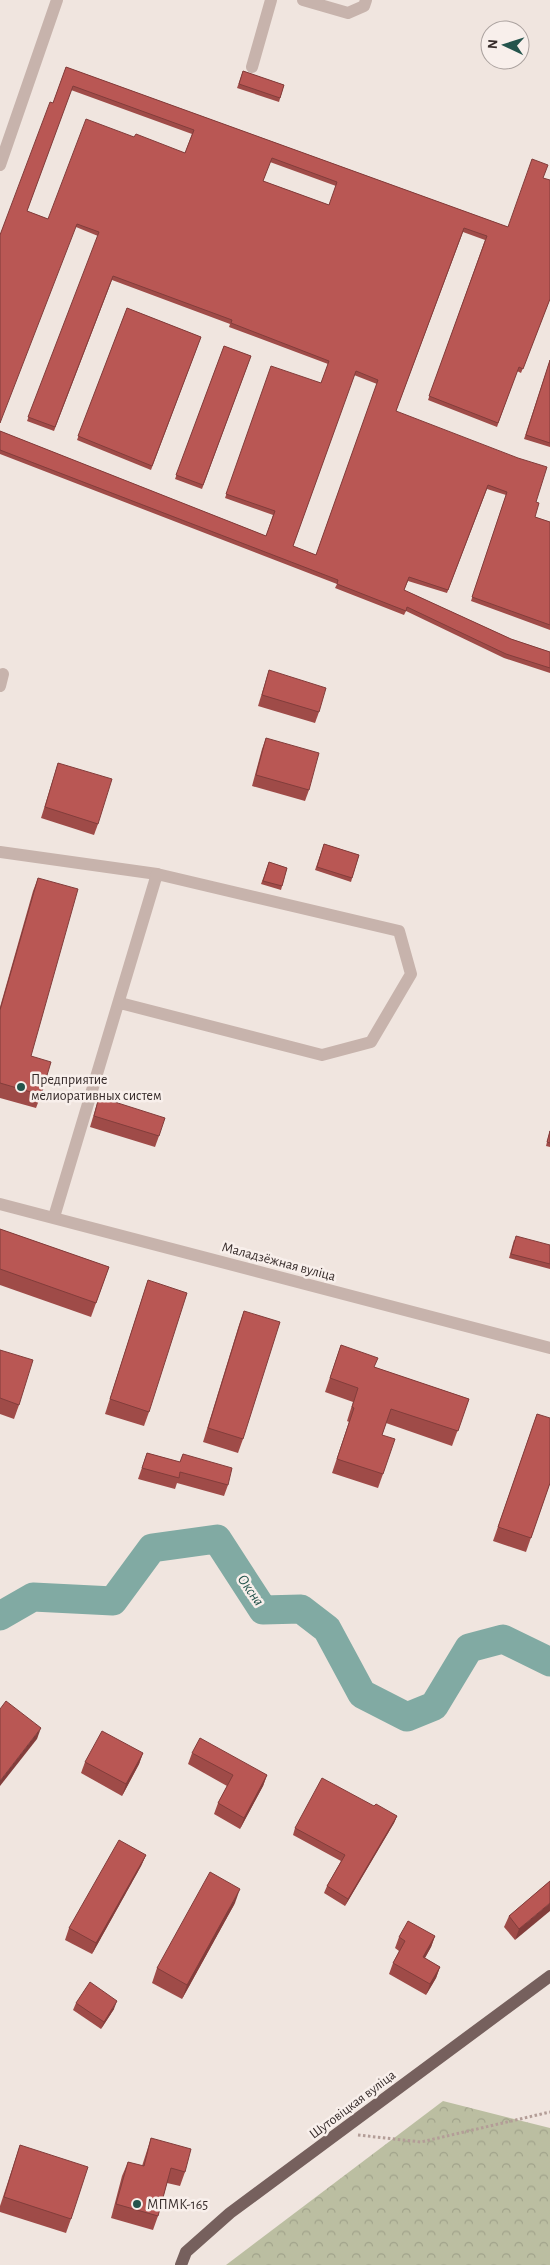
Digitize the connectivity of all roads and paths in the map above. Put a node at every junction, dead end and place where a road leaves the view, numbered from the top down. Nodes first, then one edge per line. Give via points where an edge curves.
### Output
1 (57, 0) edge
2 (272, 0) edge
3 (303, 0) edge
4 (366, 0) edge
5 (252, 66) dead end
6 (0, 165) edge
7 (0, 852) edge
8 (158, 874) junction
9 (120, 1002) junction
10 (0, 1204) edge
11 (54, 1217) junction
12 (550, 1348) edge
13 (550, 1976) edge
14 (550, 2112) edge
15 (338, 2133) junction
16 (181, 2265) edge

1 - 6 street
2 - 5 street
3 - 4 street via 348,13 364,6
7 - 8 street
8 - 9 street
8 - 9 street via 399,930 411,974 371,1042 322,1055
9 - 11 street
10 - 11 street, Маладзёжная вуліца
11 - 12 street, Маладзёжная вуліца
13 - 15 main road, Шутовіцкая вуліца
14 - 15 path via 421,2142
15 - 16 main road, Шутовіцкая вуліца via 230,2213 186,2252

